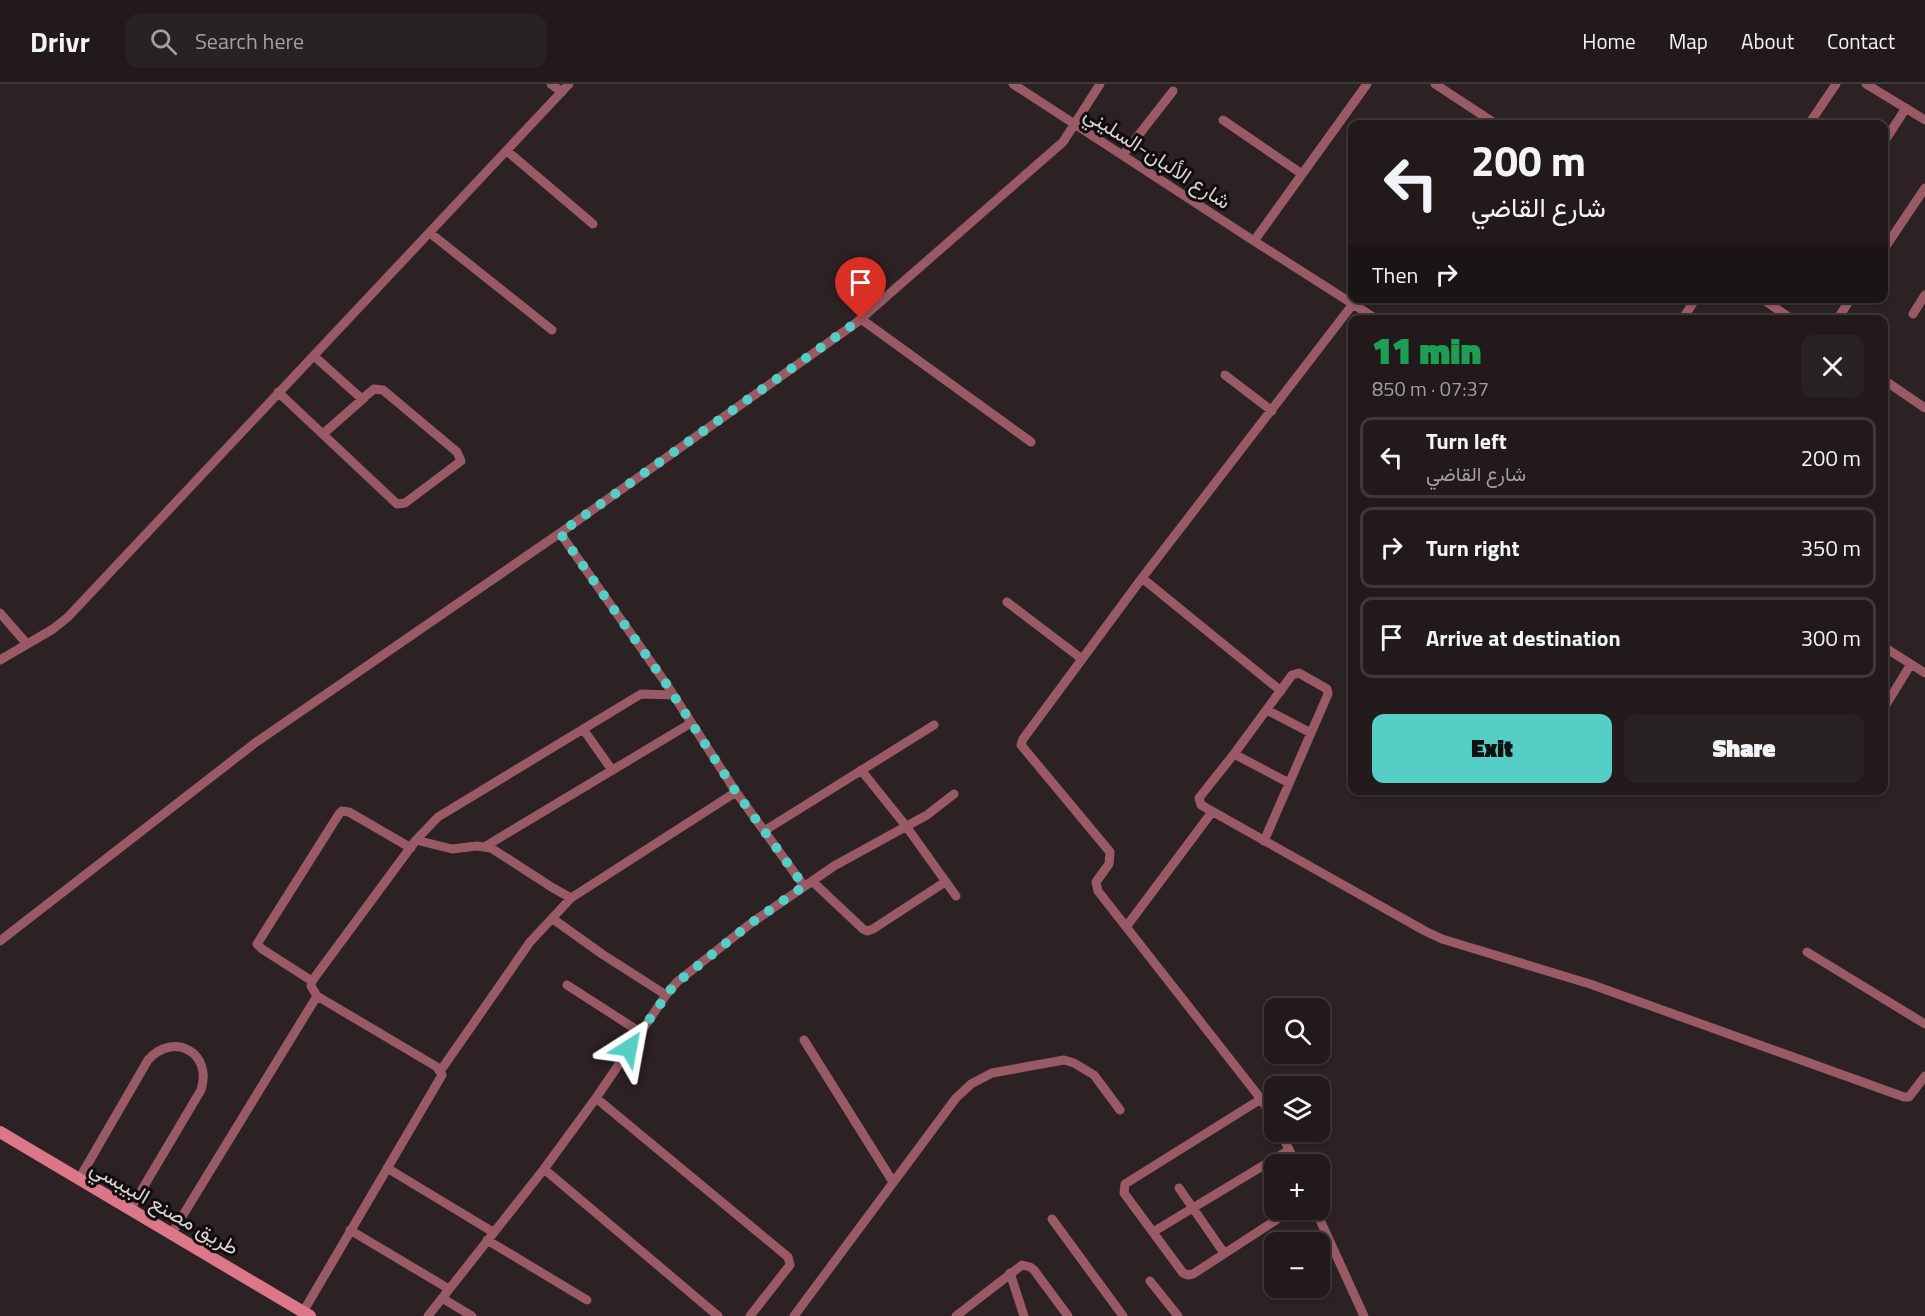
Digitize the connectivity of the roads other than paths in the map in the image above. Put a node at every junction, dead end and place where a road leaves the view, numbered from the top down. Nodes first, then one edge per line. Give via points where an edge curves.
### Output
1 (551, 84) edge
2 (1013, 84) edge
3 (1100, 84) edge
4 (1367, 84) edge
5 (1435, 84) edge
6 (1836, 84) edge
7 (1866, 84) edge
8 (565, 88) edge
9 (1173, 91) dead end
10 (1906, 108) junction
11 (1223, 120) dead end
12 (1490, 120) edge
13 (1812, 120) edge
14 (1925, 120) edge
15 (1074, 123) junction
16 (1888, 136) edge
17 (507, 151) junction
18 (1123, 155) junction
19 (1302, 174) junction
20 (1925, 188) edge
21 (593, 224) dead end
22 (430, 233) junction
23 (1254, 241) junction
24 (1888, 243) edge
25 (1925, 295) edge
26 (1348, 301) edge
27 (1776, 303) edge
28 (1353, 304) joint
29 (1913, 314) dead end
30 (1370, 315) edge
31 (1788, 315) edge
32 (861, 319) junction
33 (552, 330) dead end
34 (314, 356) junction
35 (1226, 375) dead end
36 (1888, 383) edge
37 (278, 392) junction
38 (1925, 408) edge
39 (1272, 411) junction
40 (323, 435) junction
41 (1031, 441) dead end
42 (461, 461) junction
43 (560, 533) junction
44 (1142, 578) junction
45 (1007, 602) dead end
46 (0, 613) edge
47 (27, 644) junction
48 (1888, 650) edge
49 (1082, 659) junction
50 (0, 660) edge
51 (1911, 664) junction
52 (1924, 670) edge
53 (1281, 691) junction
54 (673, 695) junction
55 (1888, 701) edge
56 (1267, 710) junction
57 (691, 723) junction
58 (934, 725) dead end
59 (583, 729) junction
60 (1311, 733) junction
61 (1234, 754) junction
62 (612, 770) junction
63 (861, 770) junction
64 (1289, 783) junction
65 (736, 792) junction
66 (954, 794) dead end
67 (1212, 812) junction
68 (906, 826) junction
69 (764, 831) junction
70 (1264, 841) junction
71 (414, 844) junction
72 (486, 846) junction
73 (945, 882) junction
74 (808, 884) junction
75 (956, 896) dead end
76 (571, 898) junction
77 (553, 919) junction
78 (1126, 927) junction
79 (0, 941) edge
80 (1807, 952) dead end
81 (312, 981) junction
82 (567, 985) dead end
83 (666, 995) junction
84 (317, 996) junction
85 (1925, 1024) edge
86 (640, 1032) junction
87 (804, 1040) dead end
88 (441, 1070) junction
89 (1925, 1076) edge
90 (596, 1098) junction
91 (1261, 1099) junction
92 (1264, 1104) edge
93 (1120, 1110) dead end
94 (0, 1132) edge
95 (1285, 1142) edge
96 (1289, 1150) junction
97 (1291, 1154) edge
98 (387, 1168) junction
99 (543, 1169) junction
100 (79, 1179) junction
101 (893, 1182) junction
102 (1179, 1188) dead end
103 (1192, 1206) junction
104 (131, 1209) junction
105 (1052, 1219) dead end
106 (1276, 1220) edge
107 (1320, 1220) edge
108 (350, 1230) junction
109 (1153, 1232) junction
110 (172, 1233) junction
111 (490, 1236) junction
112 (1224, 1253) junction
113 (1010, 1273) junction
114 (1150, 1281) dead end
115 (449, 1289) junction
116 (442, 1298) junction
117 (587, 1300) dead end
118 (307, 1314) edge
119 (428, 1316) edge
120 (472, 1316) edge
121 (718, 1316) edge
122 (750, 1316) edge
123 (794, 1316) edge
124 (956, 1316) edge
125 (1024, 1316) edge
126 (1068, 1316) edge
127 (1123, 1316) edge
128 (1178, 1316) edge
129 (1364, 1316) edge

1 - 8 street
2 - 15 street, شارع الألبان-السليني
3 - 15 street
4 - 19 street
5 - 12 street
6 - 13 street
7 - 10 street
8 - 17 street
9 - 18 street
10 - 14 street
10 - 16 street
11 - 19 street
15 - 18 street, شارع الألبان-السليني
15 - 32 street via 1063,142
17 - 21 street
17 - 22 street
18 - 23 street, شارع الألبان-السليني
19 - 23 street
20 - 24 street
22 - 33 street
22 - 34 street
23 - 26 street, شارع الألبان-السليني
25 - 29 street
27 - 31 street
28 - 30 street, شارع الألبان-السليني
28 - 39 street
32 - 41 street
32 - 43 street
34 - 37 street
34 - 42 street via 362,399 374,389 383,390 457,452
35 - 39 street
36 - 38 street
37 - 40 street
37 - 47 street via 68,617
39 - 44 street
40 - 42 street via 397,504 405,503
40 - 42 street via 376,389
43 - 54 street
43 - 79 street via 255,743
44 - 49 street
44 - 53 street
45 - 49 street
46 - 47 street
47 - 50 street
48 - 51 street
49 - 78 street via 1021,746 1110,852 1109,864 1096,886
51 - 52 street
51 - 55 street
53 - 56 street
53 - 60 street via 1292,675 1299,673 1327,689
54 - 57 street
54 - 59 street via 641,694
56 - 60 street
56 - 61 street
57 - 62 street
57 - 65 street
58 - 63 street
59 - 62 street
59 - 71 street via 438,817
60 - 64 street
61 - 64 street
61 - 67 street via 1199,798 1201,805
62 - 72 street
63 - 68 street
63 - 69 street
64 - 70 street
65 - 69 street
65 - 76 street
66 - 68 street
67 - 70 street
67 - 78 street
68 - 73 street
68 - 74 street
69 - 74 street
70 - 89 street via 1442,939 1590,984 1904,1097 1909,1097
71 - 72 street via 452,849
71 - 81 street
71 - 81 street via 346,811 339,814 257,944
72 - 76 street
73 - 74 street via 867,931
73 - 75 street
74 - 83 street via 702,960
76 - 77 street
77 - 83 street
77 - 88 street via 530,942
78 - 91 street
80 - 85 street
81 - 84 street
82 - 86 street
83 - 86 street
84 - 88 street
84 - 110 street
86 - 90 street
87 - 101 street
88 - 98 street via 440,1080
90 - 99 street
90 - 122 street via 788,1257 790,1265
91 - 92 street
91 - 109 street via 1125,1184 1124,1193
93 - 101 street via 1094,1075 1064,1060 992,1073 956,1098
94 - 100 main road, طريق مصنع البيبسي
95 - 96 street
96 - 97 street
96 - 103 street
98 - 108 street
98 - 111 street
99 - 111 street
99 - 121 street
100 - 104 main road, طريق مصنع البيبسي
100 - 104 street via 148,1060 166,1046 189,1051 204,1068 201,1090
101 - 123 street
102 - 103 street
103 - 109 street
103 - 112 street
104 - 110 main road, طريق مصنع البيبسي
105 - 127 street
106 - 112 street
107 - 129 street
108 - 115 street
108 - 118 street
109 - 112 street via 1185,1274 1193,1274
110 - 118 main road, طريق مصنع البيبسي
111 - 115 street
111 - 117 street
113 - 124 street
113 - 125 street
113 - 126 street via 1022,1265 1030,1267
114 - 128 street
115 - 116 street
116 - 119 street
116 - 120 street

